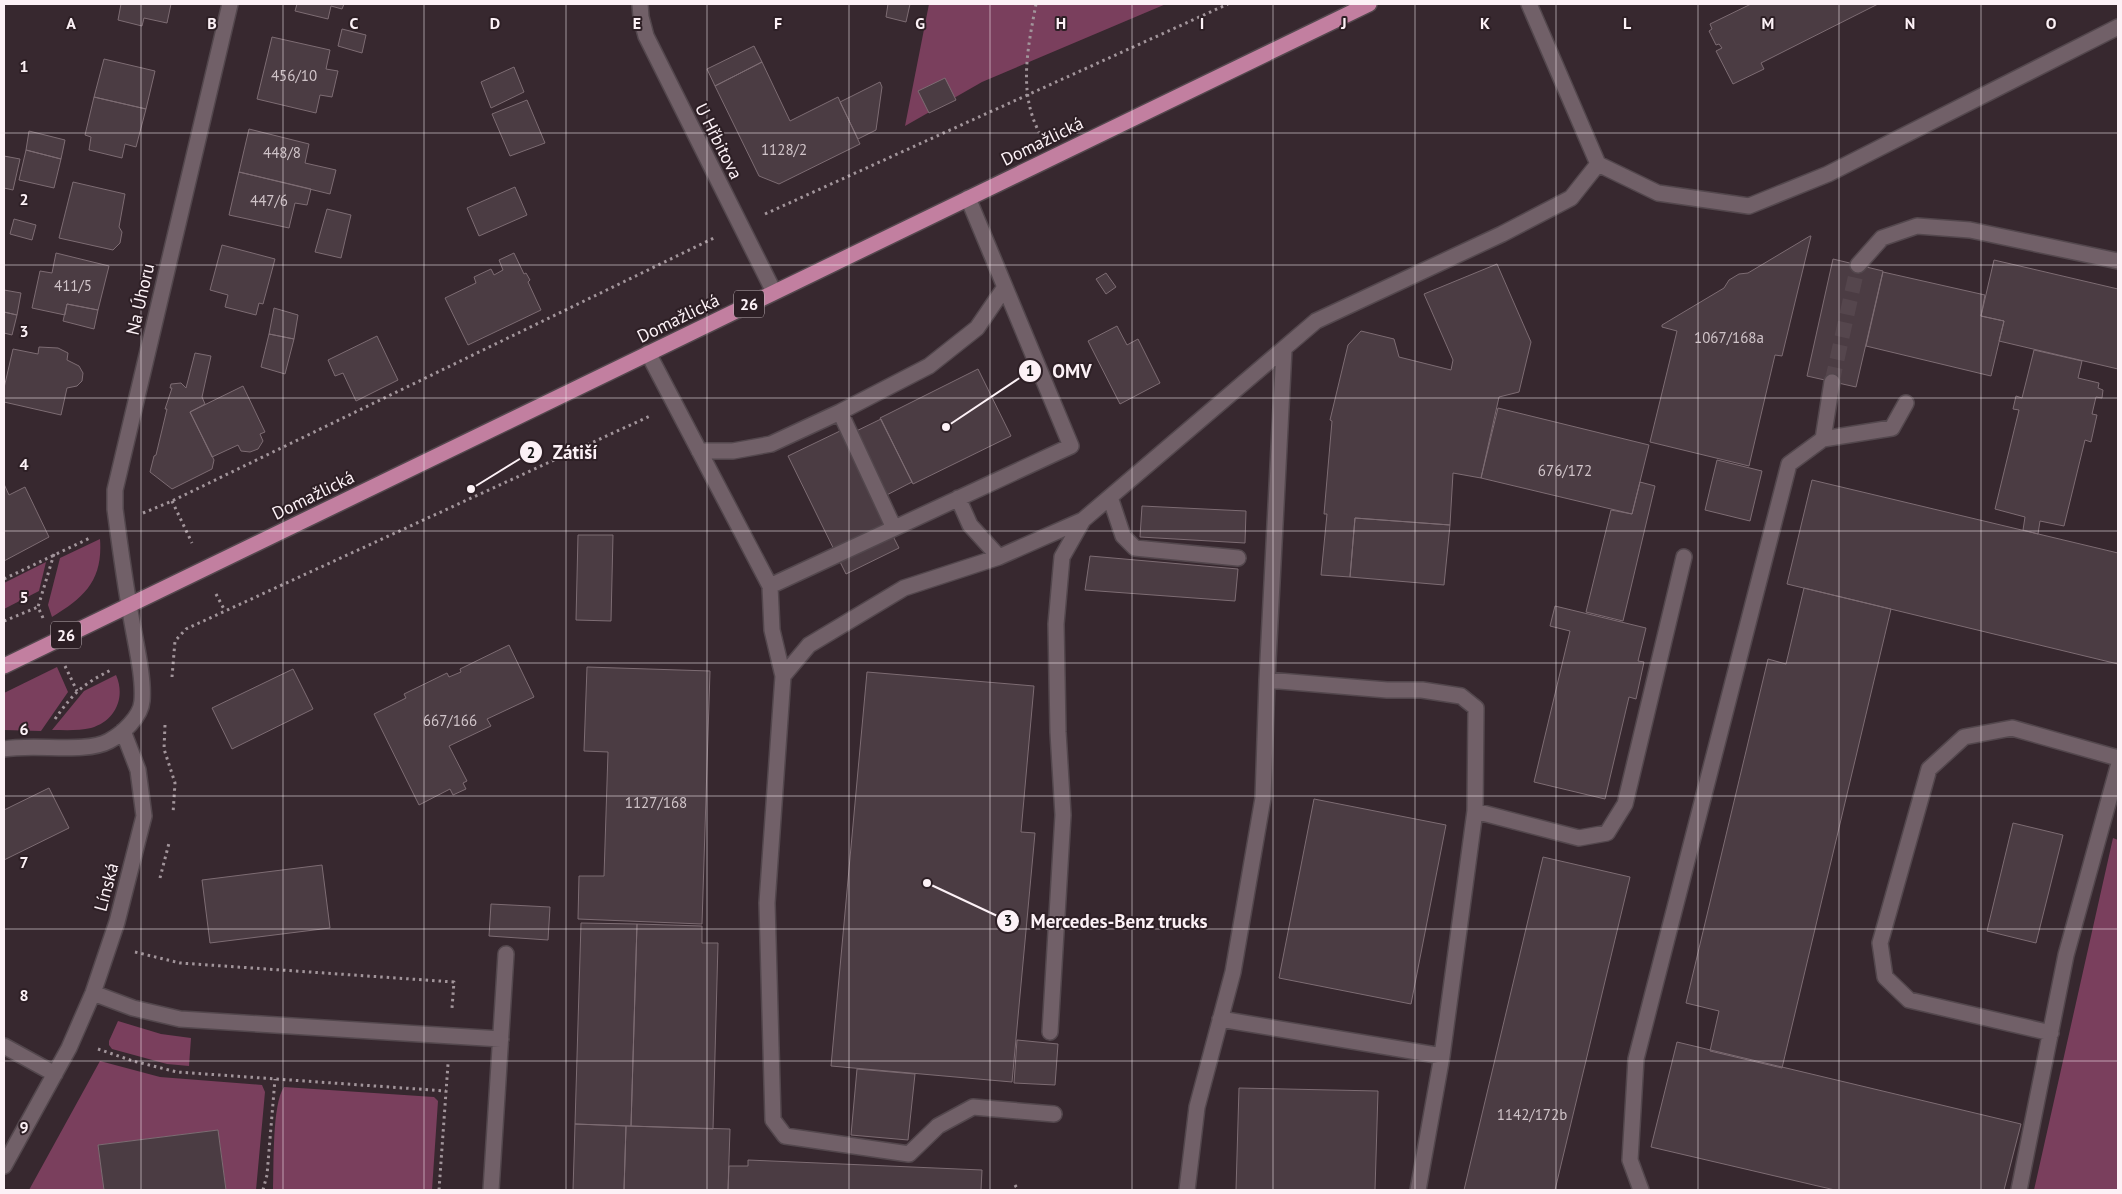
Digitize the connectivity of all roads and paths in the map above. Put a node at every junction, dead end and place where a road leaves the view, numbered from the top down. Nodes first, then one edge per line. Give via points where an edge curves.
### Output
1 (230, 4) edge
2 (640, 4) edge
3 (1036, 4) edge
4 (1228, 4) edge
5 (1368, 4) edge
6 (1529, 4) edge
7 (2118, 27) edge
8 (1028, 94) junction
9 (1052, 158) junction
10 (1598, 164) junction
11 (968, 198) junction
12 (740, 226) junction
13 (2118, 261) edge
14 (1858, 265) tunnel mouth
15 (1005, 286) junction
16 (774, 292) junction
17 (1284, 349) junction
18 (648, 353) junction
19 (1832, 382) tunnel mouth
20 (1906, 403) dead end
21 (675, 404) junction
22 (840, 412) junction
23 (1823, 439) junction
24 (699, 451) junction
25 (1110, 497) junction
26 (958, 498) junction
27 (1083, 520) junction
28 (117, 525) junction
29 (894, 528) junction
30 (999, 557) junction
31 (1684, 557) dead end
32 (1238, 558) dead end
33 (4, 580) edge
34 (770, 586) junction
35 (129, 605) junction
36 (38, 607) dead end
37 (4, 621) edge
38 (174, 641) junction
39 (138, 658) junction
40 (4, 666) edge
41 (783, 676) junction
42 (1267, 680) junction
43 (172, 683) dead end
44 (166, 723) dead end
45 (124, 731) junction
46 (37, 747) junction
47 (4, 749) edge
48 (2118, 758) edge
49 (2118, 767) edge
50 (1475, 810) junction
51 (173, 817) dead end
52 (170, 835) dead end
53 (159, 881) dead end
54 (141, 944) dead end
55 (506, 954) dead end
56 (93, 993) junction
57 (121, 1004) junction
58 (1220, 1018) junction
59 (1050, 1032) dead end
60 (2051, 1033) junction
61 (501, 1039) junction
62 (4, 1046) edge
63 (97, 1048) junction
64 (1442, 1056) junction
65 (93, 1057) dead end
66 (55, 1074) junction
67 (275, 1079) junction
68 (446, 1091) dead end
69 (1054, 1114) dead end
70 (4, 1166) edge
71 (1015, 1185) dead end
72 (264, 1190) edge
73 (491, 1190) edge
74 (1018, 1190) edge
75 (1187, 1190) edge
76 (1418, 1190) edge
77 (1641, 1190) edge
78 (2019, 1190) edge

1 - 28 street, Na Úhoru via 118,468 115,490
2 - 12 street, U Hřbitova via 646,36
3 - 8 path via 1025,64
4 - 8 path
5 - 9 main road, Domažlická / 26
6 - 10 street
7 - 10 street via 1828,174 1749,206 1658,193
8 - 9 path via 1030,116
8 - 12 path
9 - 11 main road, Domažlická / 26
10 - 17 street via 1570,198 1502,234 1316,321
11 - 15 street
11 - 16 main road, Domažlická / 26
12 - 16 street, U Hřbitova
12 - 28 path
13 - 14 street via 1970,230 1917,226 1882,238
15 - 22 street via 977,328 929,366
15 - 26 street via 1071,446
16 - 18 main road, Domažlická / 26
17 - 25 street
17 - 42 street
18 - 21 street
18 - 35 main road, Domažlická / 26
19 - 23 street
20 - 23 street via 1892,428
21 - 24 street
21 - 38 path via 186,629
22 - 24 street via 771,444 733,451
22 - 29 street
23 - 77 street via 1789,464 1636,1059 1630,1160
24 - 34 street
25 - 27 street
25 - 32 street via 1123,536 1135,548
26 - 29 street
26 - 30 street via 970,525
27 - 30 street
27 - 59 street via 1062,557 1056,624 1063,815
28 - 33 path
28 - 35 street, Na Úhoru
29 - 34 street
30 - 41 street via 904,588 809,644
31 - 50 street via 1625,804 1607,833 1578,838
34 - 41 street via 772,630
35 - 39 street
35 - 40 main road, Domažlická / 26
36 - 37 path
38 - 39 path
38 - 43 path
39 - 45 street via 143,702
39 - 46 path via 90,680 72,695
41 - 69 street via 767,903 773,1120 785,1136 909,1154 938,1126 972,1107
42 - 50 street via 1422,690 1461,696 1476,708
42 - 58 street via 1263,798 1232,972
44 - 51 path via 164,748 176,783
45 - 46 street via 108,741 86,748
45 - 56 street, Línská via 138,770 144,816 117,922
46 - 47 street
48 - 60 street via 2012,728 1964,737 1929,769 1880,943 1884,977 1909,1000
49 - 60 street via 2066,955
50 - 64 street
52 - 53 path
54 - 57 path
55 - 61 street
56 - 57 street
56 - 66 street, Línská
57 - 61 street via 180,1019
57 - 63 path
58 - 64 street
58 - 75 street via 1197,1107
60 - 78 street
61 - 73 street
62 - 66 street
63 - 65 path
63 - 67 path via 176,1072
64 - 76 street
66 - 70 street, Línská
67 - 68 path
67 - 72 path
71 - 74 path

